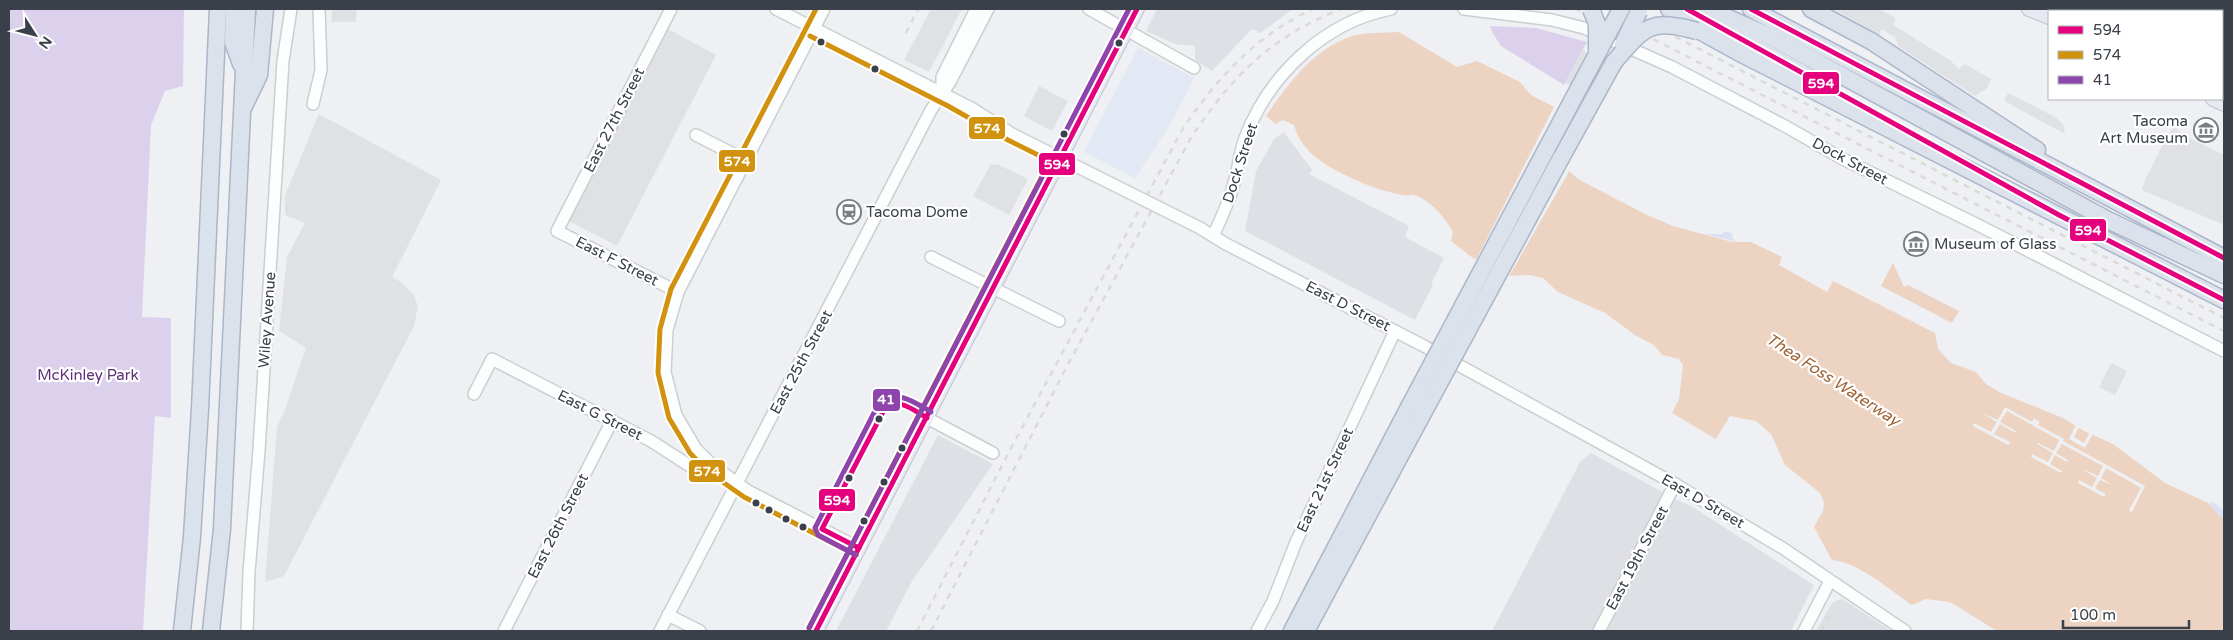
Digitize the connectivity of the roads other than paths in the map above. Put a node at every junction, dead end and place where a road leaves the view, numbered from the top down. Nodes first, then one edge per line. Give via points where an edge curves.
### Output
1 (207, 9) edge
2 (218, 9) edge
3 (234, 9) edge
4 (247, 9) edge
5 (265, 9) edge
6 (291, 9) edge
7 (319, 9) edge
8 (671, 9) edge
9 (776, 9) edge
10 (824, 9) edge
11 (976, 9) edge
12 (988, 9) edge
13 (1090, 9) edge
14 (1137, 9) edge
15 (1391, 9) edge
16 (1464, 9) edge
17 (1591, 9) edge
18 (1621, 9) edge
19 (1669, 9) edge
20 (1687, 9) edge
21 (1708, 9) edge
22 (1750, 9) edge
23 (1811, 9) edge
24 (2029, 9) edge
25 (1640, 10) edge
26 (2048, 17) edge
27 (813, 29) junction
28 (1126, 29) junction
29 (1697, 31) junction
30 (1597, 56) junction
31 (1614, 62) junction
32 (243, 68) junction
33 (1194, 68) dead end
34 (942, 93) junction
35 (313, 104) dead end
36 (241, 112) junction
37 (696, 135) dead end
38 (1060, 158) junction
39 (747, 161) junction
40 (2116, 201) junction
41 (2059, 215) junction
42 (557, 231) joint
43 (1213, 236) junction
44 (2154, 243) junction
45 (931, 257) dead end
46 (2224, 258) edge
47 (2224, 267) edge
48 (2224, 275) edge
49 (993, 288) junction
50 (678, 292) junction
51 (2224, 300) edge
52 (1059, 321) dead end
53 (1390, 328) junction
54 (2224, 352) edge
55 (474, 394) dead end
56 (200, 409) junction
57 (1415, 412) junction
58 (927, 418) junction
59 (612, 421) junction
60 (993, 453) dead end
61 (707, 460) junction
62 (736, 483) junction
63 (1675, 484) junction
64 (859, 548) junction
65 (1830, 581) junction
66 (668, 615) junction
67 (182, 631) edge
68 (211, 631) edge
69 (247, 631) edge
70 (504, 631) edge
71 (660, 631) edge
72 (700, 631) edge
73 (816, 631) edge
74 (1257, 631) edge
75 (1292, 631) edge
76 (1306, 631) edge
77 (1599, 631) edge
78 (1804, 631) edge
79 (1905, 631) edge

1 - 56 highway
2 - 56 highway
3 - 32 highway via 233,42
4 - 32 highway
5 - 36 highway via 258,75
6 - 69 street, Wiley Avenue via 283,61
7 - 35 street via 321,70
8 - 42 street, East 27th Street
9 - 27 street, East D Street
10 - 27 street
11 - 34 street, East 25th Street via 942,77
12 - 34 street, East 25th Street
13 - 28 street
14 - 28 main road
15 - 43 street, Dock Street via 1363,17 1321,38 1271,89 1245,139 1233,189
16 - 54 street, Dock Street via 1552,20 1584,28 1672,67 1848,162
17 - 30 highway, bridge via 1598,30
18 - 30 highway, bridge
19 - 29 highway
20 - 41 highway
21 - 44 highway via 1785,44
22 - 40 highway
23 - 40 highway via 1879,47
24 - 26 main road
25 - 31 highway, bridge
27 - 34 street, East D Street
27 - 39 street
28 - 33 street
28 - 38 main road
29 - 31 highway, bridge via 1667,24 1654,26 1636,37
29 - 41 highway
30 - 57 highway, bridge
31 - 57 highway, bridge
32 - 36 highway
34 - 38 street, East D Street
34 - 62 street, East 25th Street
36 - 68 highway via 222,529
37 - 39 street
38 - 43 street, East D Street, bridge
38 - 49 main road
39 - 50 street
40 - 46 highway
41 - 51 highway
42 - 50 street, East F Street
43 - 53 street, East D Street
44 - 47 highway
44 - 48 highway
45 - 49 street
49 - 52 street
49 - 58 main road
50 - 61 street via 664,351 667,386 676,415 691,442
53 - 63 street, East D Street
53 - 74 street, East 21st Street via 1273,601
55 - 59 street, East G Street via 492,359
56 - 67 highway
57 - 75 highway
57 - 76 highway
58 - 60 street
58 - 64 main road
59 - 61 street, East G Street via 690,466
59 - 70 street, East 26th Street
61 - 62 street
62 - 64 street
62 - 66 street, East 25th Street
63 - 65 street, East D Street
63 - 77 street, East 19th Street
64 - 73 main road
65 - 78 street
65 - 79 street, East D Street
66 - 71 street, East 25th Street
66 - 72 street

